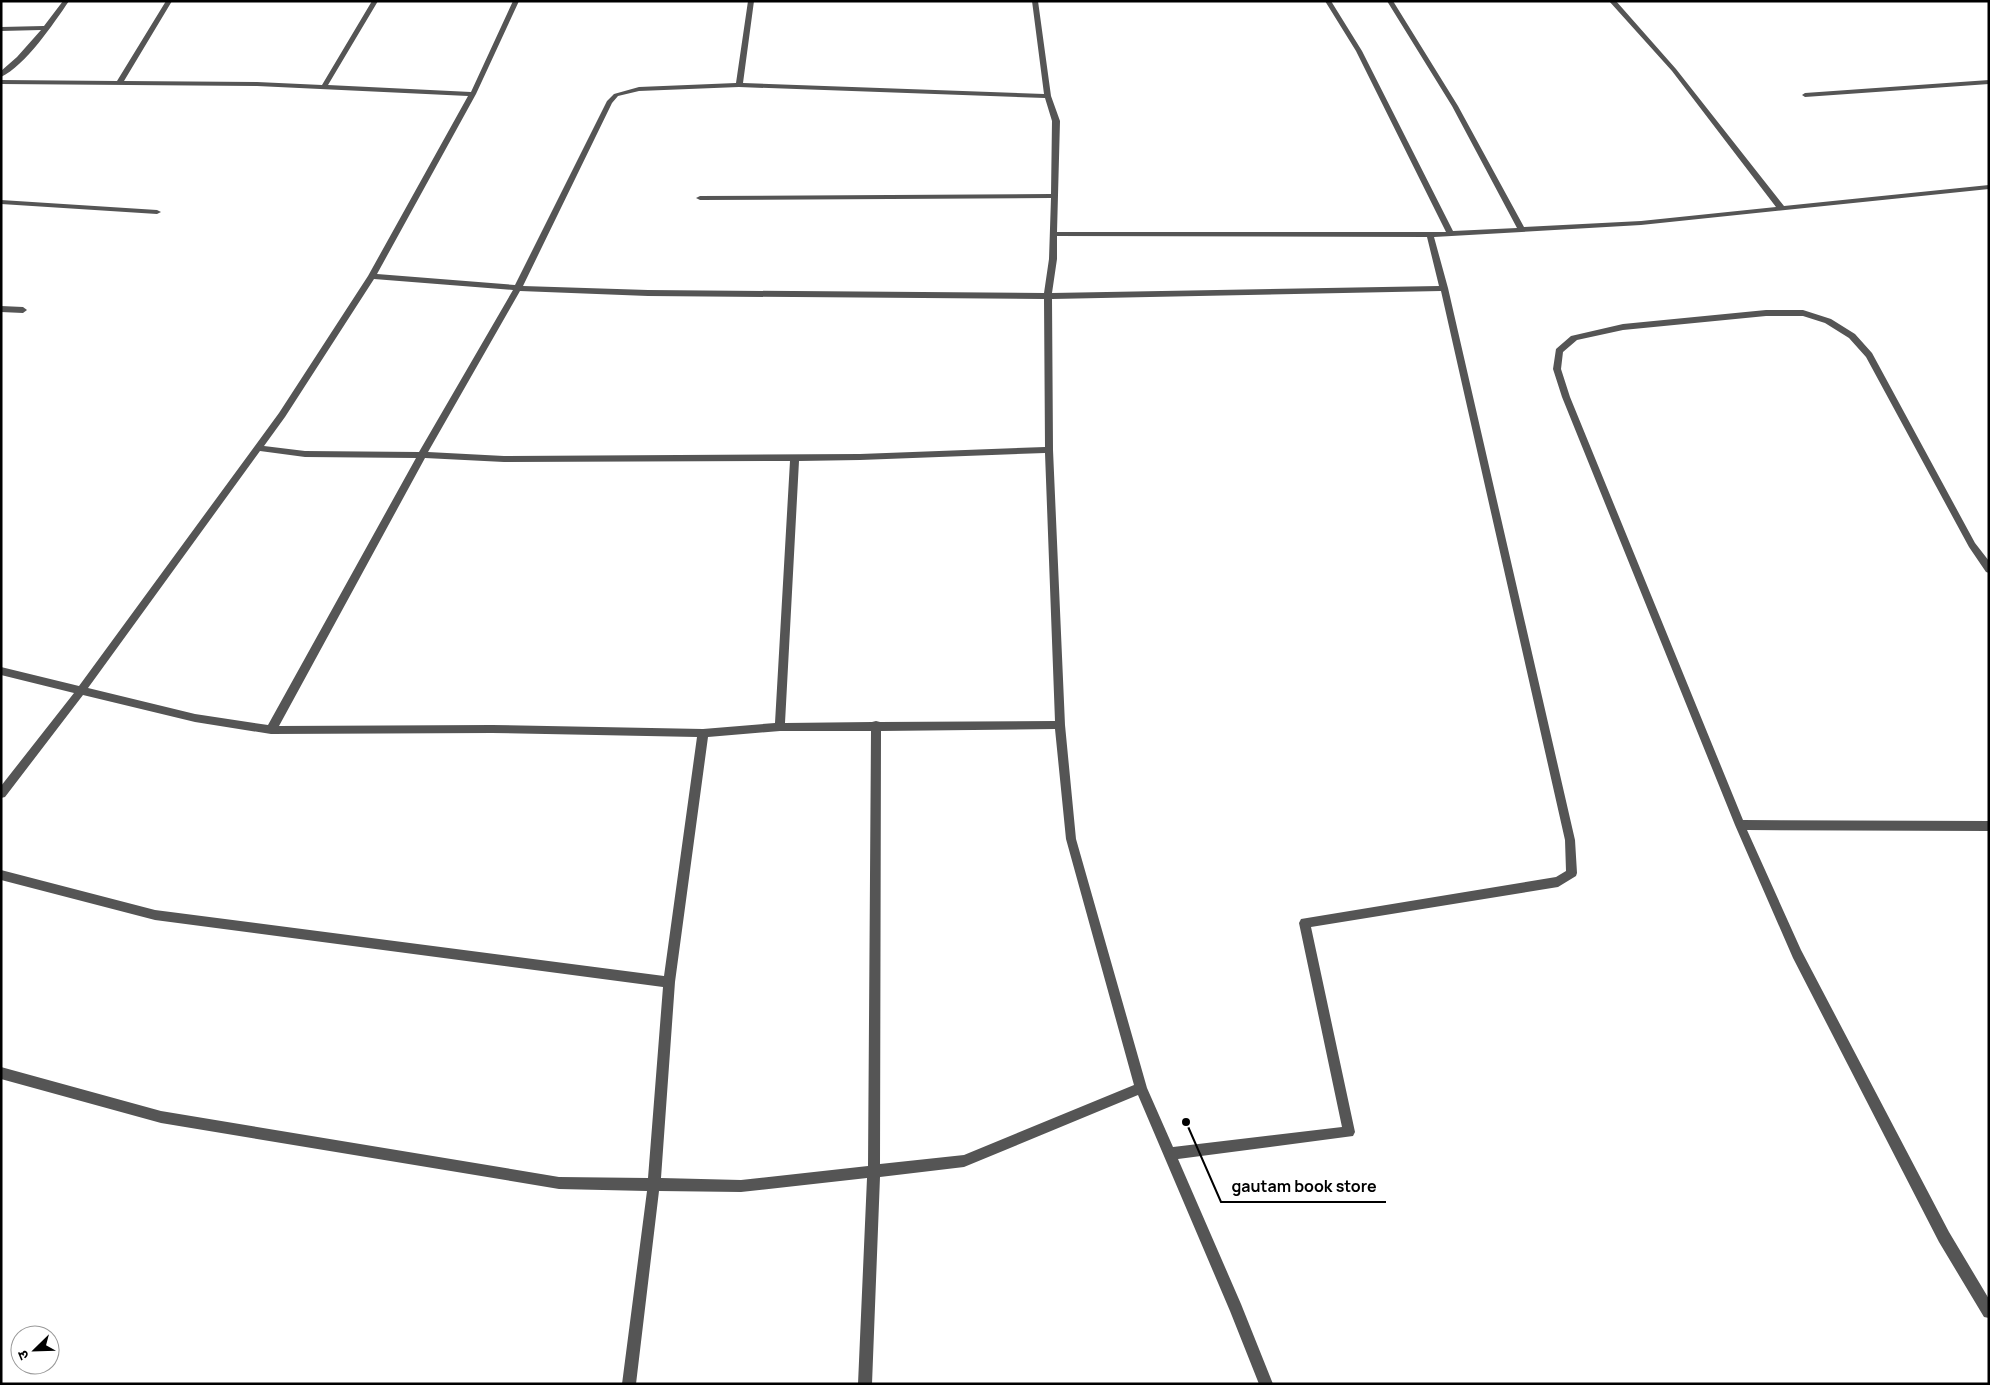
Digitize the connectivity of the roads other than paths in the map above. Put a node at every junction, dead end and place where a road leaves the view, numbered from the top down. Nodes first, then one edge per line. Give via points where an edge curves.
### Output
1 (66, 1) edge
2 (169, 1) edge
3 (375, 1) edge
4 (516, 1) edge
5 (752, 1) edge
6 (1035, 1) edge
7 (1328, 1) edge
8 (1390, 1) edge
9 (1612, 1) edge
10 (47, 28) junction
11 (1, 29) edge
12 (1, 75) edge
13 (1, 82) edge
14 (1989, 82) edge
15 (119, 84) junction
16 (739, 85) junction
17 (324, 87) junction
18 (473, 94) junction
19 (1805, 95) dead end
20 (1048, 96) junction
21 (1989, 187) edge
22 (1054, 196) junction
23 (700, 198) dead end
24 (1, 202) edge
25 (1782, 209) junction
26 (157, 212) dead end
27 (1522, 230) junction
28 (1054, 234) junction
29 (1451, 234) junction
30 (1430, 235) junction
31 (372, 276) junction
32 (518, 288) junction
33 (1444, 288) junction
34 (1048, 296) junction
35 (1, 310) edge
36 (23, 310) dead end
37 (258, 448) junction
38 (1048, 450) junction
39 (422, 455) junction
40 (795, 457) junction
41 (1989, 570) edge
42 (1, 672) edge
43 (80, 692) junction
44 (876, 725) junction
45 (1060, 725) junction
46 (780, 727) junction
47 (271, 730) junction
48 (703, 734) junction
49 (1, 794) edge
50 (1740, 826) junction
51 (1989, 826) edge
52 (1, 875) edge
53 (670, 982) junction
54 (1, 1073) edge
55 (1141, 1088) junction
56 (1170, 1154) junction
57 (874, 1171) junction
58 (654, 1184) junction
59 (1989, 1312) edge
60 (629, 1384) edge
61 (865, 1384) edge
62 (1266, 1384) edge

1 - 10 street
2 - 15 street
3 - 17 street
4 - 18 street
5 - 16 street
6 - 20 street
7 - 29 street via 1359,52
8 - 27 street via 1455,106
9 - 25 street via 1674,70
10 - 11 street
10 - 12 street
13 - 15 street
14 - 19 street
15 - 17 street
16 - 20 street
16 - 32 street via 639,89 616,95 609,102
17 - 18 street
18 - 31 street
20 - 22 street via 1056,122
21 - 25 street
22 - 23 street
22 - 28 street
24 - 26 street
25 - 27 street via 1641,223
27 - 29 street
28 - 30 street
28 - 34 street
29 - 30 street
30 - 33 street
31 - 32 street
31 - 37 street
32 - 34 street via 648,293
32 - 39 street
33 - 34 street
33 - 56 street via 1570,840 1572,873 1558,882 1305,923 1349,1132
34 - 38 street
35 - 36 street
37 - 39 street via 305,454
37 - 43 street
38 - 40 street
38 - 45 street
39 - 40 street via 504,458
39 - 47 street
40 - 46 street
41 - 50 street via 1972,545 1869,355 1852,336 1828,321 1803,313 1766,312 1623,328 1574,338 1560,351 1557,369 1566,397
42 - 43 street
43 - 47 street via 195,718
43 - 49 street
44 - 45 street
44 - 46 street
44 - 57 street
45 - 55 street via 1071,839
46 - 48 street
47 - 48 street via 492,729
48 - 53 street
50 - 51 street
50 - 59 street via 1801,963 1944,1237
52 - 53 street via 155,915
53 - 58 street
54 - 58 street via 161,1117 559,1183
55 - 56 street
55 - 57 street via 964,1161
56 - 62 street
57 - 58 street via 741,1186
57 - 61 street
58 - 60 street

